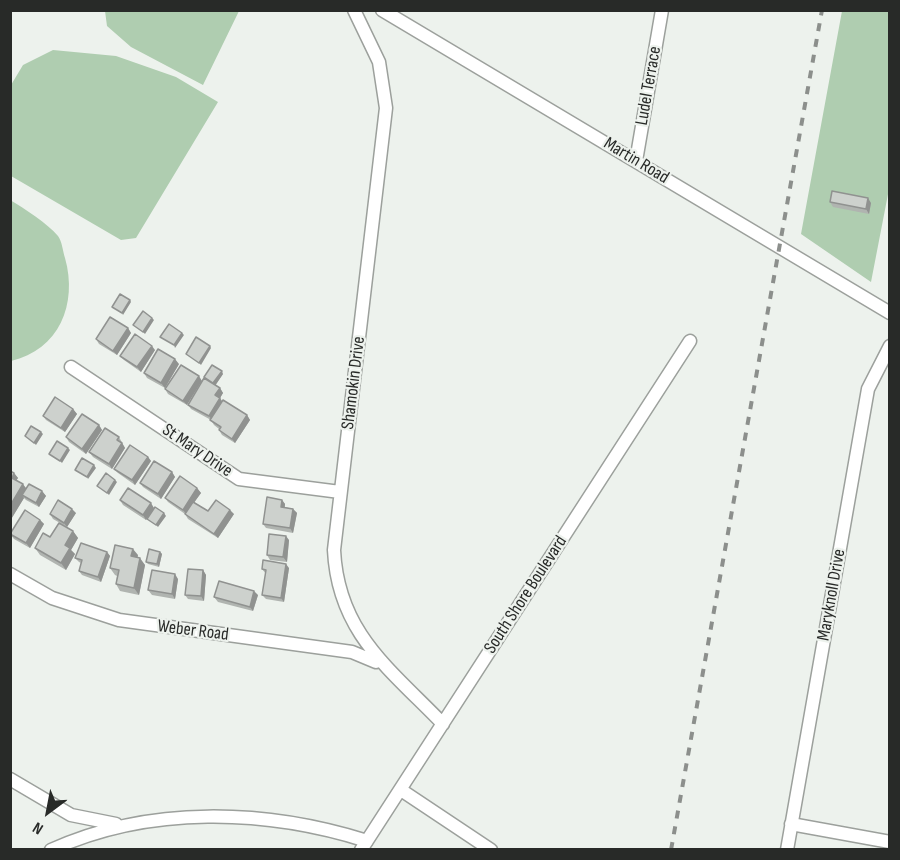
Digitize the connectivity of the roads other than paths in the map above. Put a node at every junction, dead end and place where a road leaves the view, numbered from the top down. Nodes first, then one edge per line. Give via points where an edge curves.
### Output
1 (354, 10) edge
2 (382, 10) edge
3 (662, 10) edge
4 (636, 161) junction
5 (890, 313) edge
6 (690, 341) dead end
7 (890, 346) edge
8 (70, 367) dead end
9 (340, 492) junction
10 (10, 574) edge
11 (382, 665) junction
12 (443, 724) junction
13 (10, 779) edge
14 (400, 790) junction
15 (129, 824) junction
16 (791, 824) junction
17 (890, 842) edge
18 (364, 845) edge
19 (51, 849) edge
20 (491, 849) edge
21 (787, 849) edge

1 - 9 street, Shamokin Drive via 379,62 386,108
2 - 4 street, Martin Road
3 - 4 street, Ludel Terrace
4 - 5 street, Martin Road
6 - 12 street, South Shore Boulevard
7 - 16 street, Maryknoll Drive via 868,389
8 - 9 street, St Mary Drive via 239,479
9 - 11 street, Shamokin Drive via 334,550 339,593 361,637
10 - 11 street, Weber Road via 52,598 119,620 352,652
11 - 12 street, Shamokin Drive
12 - 14 street, South Shore Boulevard
13 - 15 street via 71,814 111,824
14 - 18 street, South Shore Boulevard
14 - 20 street
15 - 18 street via 186,818 262,818 308,825
15 - 19 street
16 - 17 street
16 - 21 street, Maryknoll Drive

